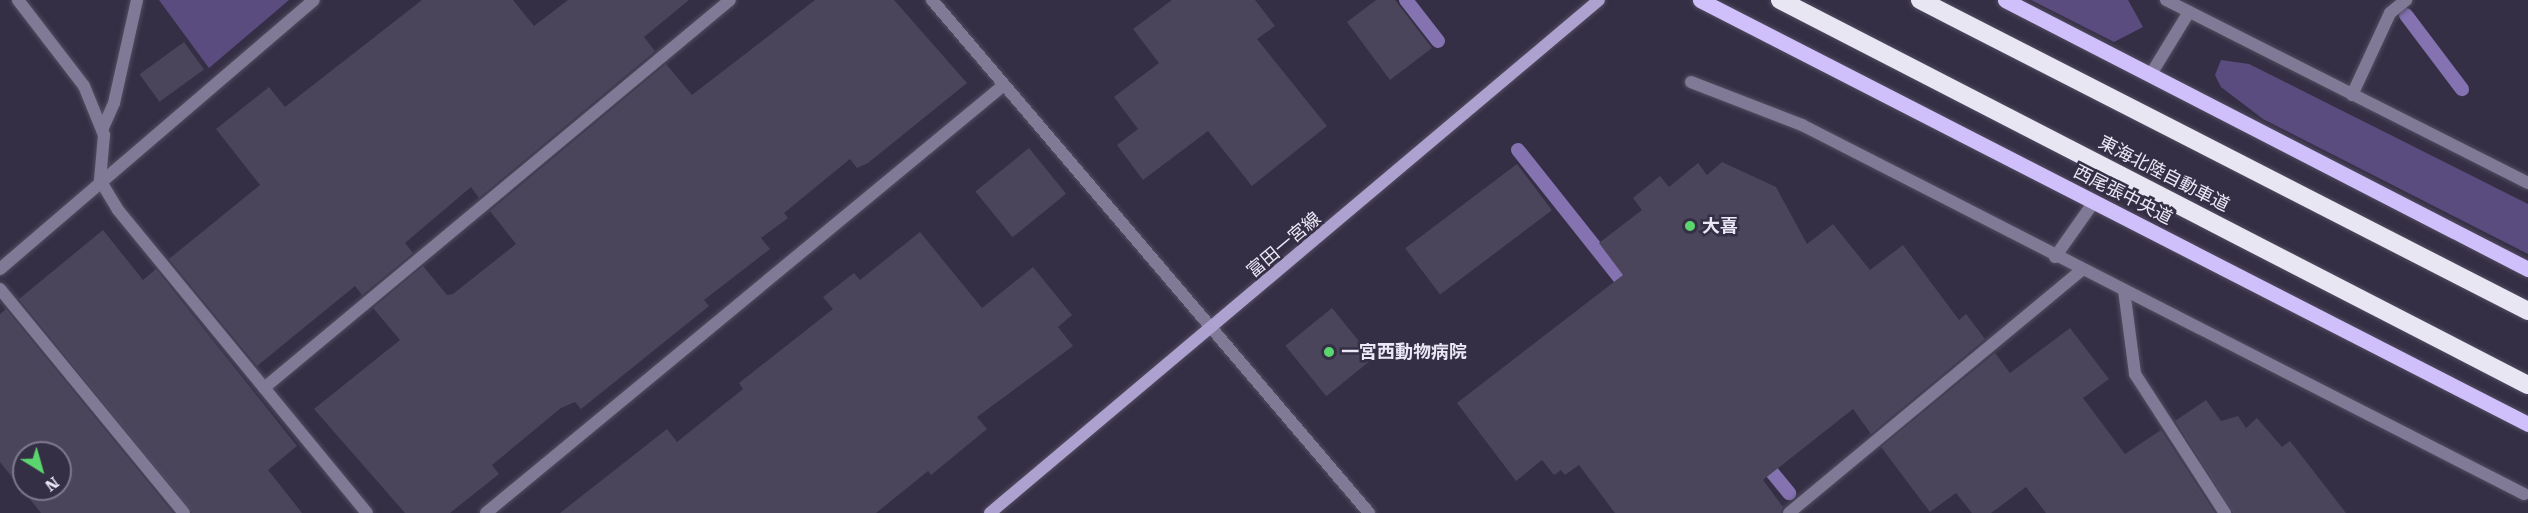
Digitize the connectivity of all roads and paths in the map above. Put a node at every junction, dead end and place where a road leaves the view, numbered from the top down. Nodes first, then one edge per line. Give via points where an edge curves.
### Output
1 (18, 0) edge
2 (137, 0) edge
3 (314, 0) edge
4 (729, 0) edge
5 (932, 0) edge
6 (1599, 0) edge
7 (1700, 0) edge
8 (1780, 0) edge
9 (1920, 0) edge
10 (2005, 0) edge
11 (2166, 0) edge
12 (2406, 0) edge
13 (2189, 12) junction
14 (2151, 74) junction
15 (1691, 82) dead end
16 (1004, 85) junction
17 (2352, 95) junction
18 (102, 130) junction
19 (99, 180) junction
20 (2528, 183) edge
21 (2094, 202) junction
22 (2055, 257) junction
23 (0, 269) edge
24 (2528, 269) edge
25 (2082, 270) junction
26 (0, 289) edge
27 (2124, 290) junction
28 (2528, 311) edge
29 (1212, 330) junction
30 (2528, 385) edge
31 (264, 388) junction
32 (2528, 424) edge
33 (2524, 494) dead end
34 (184, 513) edge
35 (367, 513) edge
36 (486, 513) edge
37 (990, 513) edge
38 (1369, 513) edge
39 (1789, 513) edge
40 (2225, 513) edge

1 - 18 street via 84,86
2 - 18 street via 114,103
3 - 19 street
4 - 31 street
5 - 16 street
6 - 29 main road, 富田一宮線
7 - 21 main road, 西尾張中央道
8 - 30 highway, 東海北陸自動車道
9 - 28 highway
10 - 14 main road
11 - 13 street
12 - 17 street via 2390,13
13 - 14 street
13 - 17 street
14 - 24 main road
15 - 22 street via 1802,125
16 - 29 street
16 - 36 street
17 - 20 street
18 - 19 street via 106,158
19 - 23 street
19 - 31 street via 118,210
21 - 22 street
21 - 32 main road, 西尾張中央道
22 - 25 street
25 - 27 street
25 - 39 street
26 - 34 street
27 - 33 street
27 - 40 street via 2135,374
29 - 37 main road, 富田一宮線
29 - 38 street
31 - 35 street

